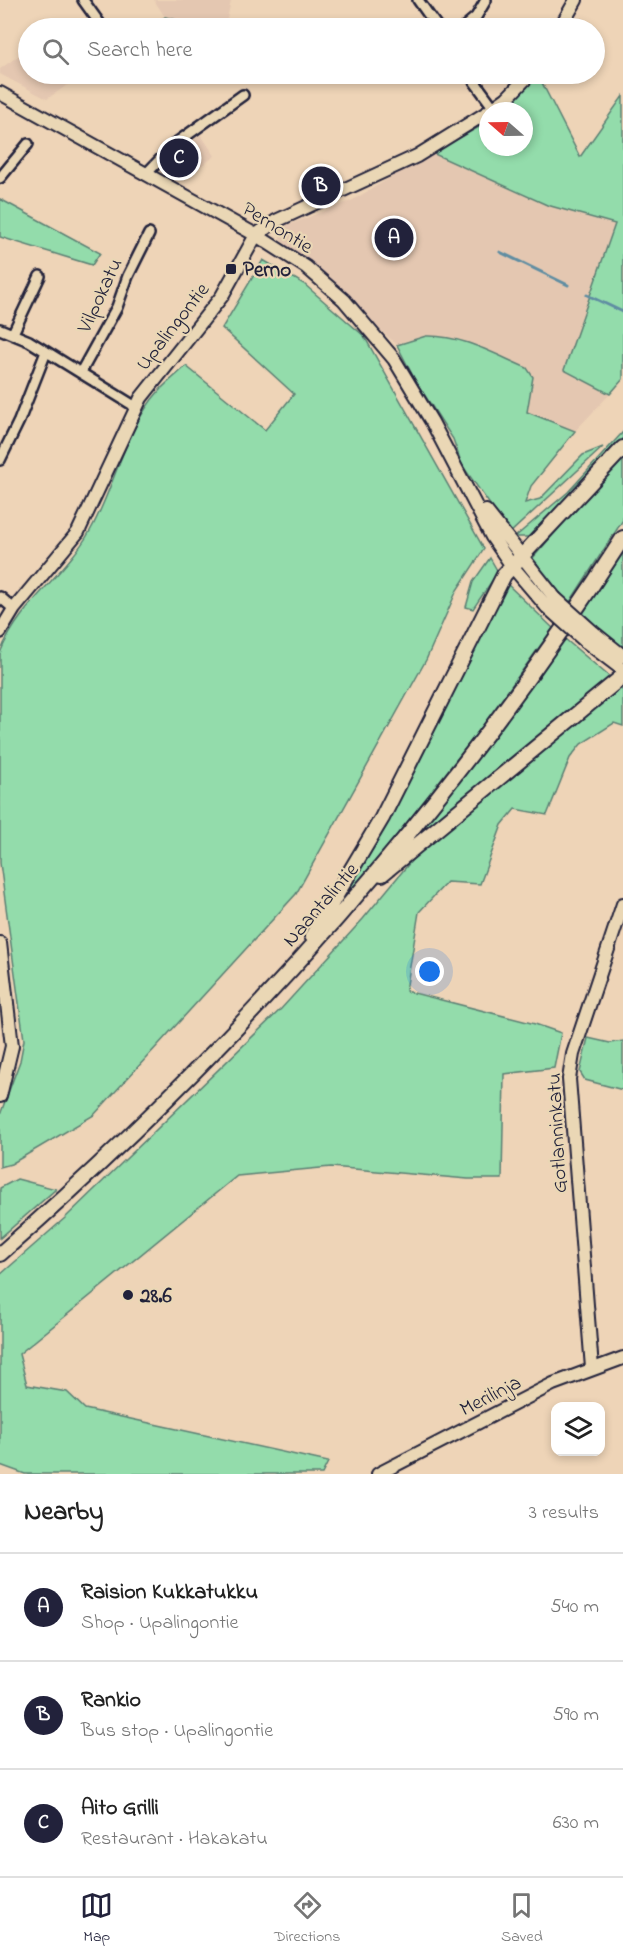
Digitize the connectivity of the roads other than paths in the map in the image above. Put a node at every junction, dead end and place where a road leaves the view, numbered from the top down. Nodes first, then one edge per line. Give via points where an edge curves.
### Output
1 (83, 0) edge
2 (418, 0) edge
3 (486, 0) edge
4 (576, 0) edge
5 (96, 18) edge
6 (431, 18) edge
7 (475, 18) edge
8 (566, 18) edge
9 (475, 84) edge
10 (519, 84) edge
11 (0, 93) edge
12 (243, 95) dead end
13 (485, 102) edge
14 (499, 102) edge
15 (479, 117) edge
16 (28, 144) dead end
17 (146, 174) junction
18 (0, 178) edge
19 (149, 234) dead end
20 (256, 235) junction
21 (40, 276) dead end
22 (0, 329) edge
23 (13, 333) junction
24 (46, 352) junction
25 (81, 372) junction
26 (136, 407) junction
27 (623, 448) edge
28 (0, 460) edge
29 (623, 538) edge
30 (516, 562) junction
31 (0, 597) edge
32 (14, 609) junction
33 (0, 632) edge
34 (589, 636) junction
35 (623, 656) edge
36 (623, 670) edge
37 (623, 676) edge
38 (356, 897) junction
39 (623, 904) edge
40 (0, 943) edge
41 (294, 966) junction
42 (3, 999) edge
43 (0, 1095) edge
44 (0, 1254) edge
45 (623, 1358) edge
46 (592, 1368) junction
47 (378, 1474) edge

1 - 5 street
2 - 6 street
3 - 7 street
4 - 8 street
9 - 13 street
10 - 14 street, Upalingontie
11 - 17 street, Pernontie
12 - 17 street via 176,143
15 - 20 street, Upalingontie via 417,156 280,218
16 - 18 street
17 - 20 street, Pernontie
19 - 25 street, Vilpokatu via 117,307
20 - 26 street, Upalingontie via 222,296
20 - 30 street, Pernontie via 322,279 364,322 410,384
21 - 23 street
22 - 23 street
23 - 24 street
24 - 25 street
24 - 28 street
25 - 26 street
26 - 32 street, Upalingontie via 78,532
27 - 30 main road
29 - 38 main road, Naantalintie via 506,707
30 - 34 street, Pernontie, bridge via 551,603
30 - 41 main road via 489,601 363,852
31 - 32 street
32 - 33 street, Upalingontie
34 - 35 street, Pernontie
34 - 36 street, Pernontie
37 - 38 main road
38 - 41 main road, Naantalintie
39 - 46 street, Gotlanninkatu via 573,1054 569,1079
40 - 42 street
41 - 44 main road, Naantalintie via 141,1125
42 - 43 street via 12,1046
45 - 46 street, Merilinja
46 - 47 street, Merilinja

